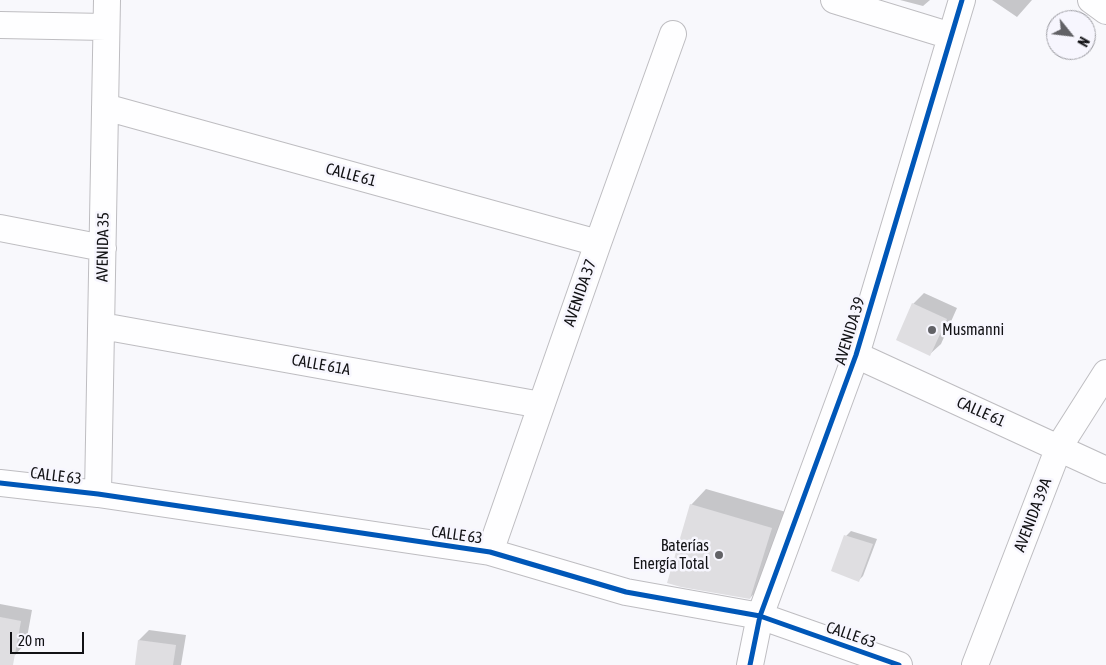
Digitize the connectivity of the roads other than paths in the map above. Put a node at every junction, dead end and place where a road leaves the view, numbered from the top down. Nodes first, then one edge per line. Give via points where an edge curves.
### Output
1 (107, 0) edge
2 (834, 0) edge
3 (962, 0) edge
4 (1091, 0) edge
5 (1106, 11) edge
6 (0, 25) edge
7 (106, 27) junction
8 (673, 34) dead end
9 (951, 36) junction
10 (105, 107) junction
11 (0, 228) edge
12 (598, 243) junction
13 (103, 248) junction
14 (102, 326) junction
15 (856, 355) junction
16 (1106, 373) edge
17 (541, 405) junction
18 (1059, 447) junction
19 (1106, 470) edge
20 (0, 482) edge
21 (98, 494) junction
22 (490, 552) junction
23 (760, 616) junction
24 (750, 665) edge
25 (899, 665) edge
26 (975, 665) edge

1 - 7 street, AVENIDA 35
2 - 9 street
3 - 9 street, AVENIDA 39
4 - 5 street
6 - 7 street
7 - 10 street, AVENIDA 35
8 - 12 street, AVENIDA 37
9 - 15 street, AVENIDA 39
10 - 12 street, CALLE 61
10 - 13 street, AVENIDA 35
11 - 13 street
12 - 17 street, AVENIDA 37
13 - 14 street, AVENIDA 35
14 - 17 street, CALLE 61A
14 - 21 street, AVENIDA 35
15 - 18 street, CALLE 61
15 - 23 street, AVENIDA 39
16 - 18 street, AVENIDA 39A
17 - 22 street, AVENIDA 37
18 - 19 street, CALLE 61
18 - 26 street, AVENIDA 39A
20 - 21 street, CALLE 63
21 - 22 street, CALLE 63
22 - 23 street, CALLE 63 via 626,592
23 - 24 street, AVENIDA 39
23 - 25 street, CALLE 63

